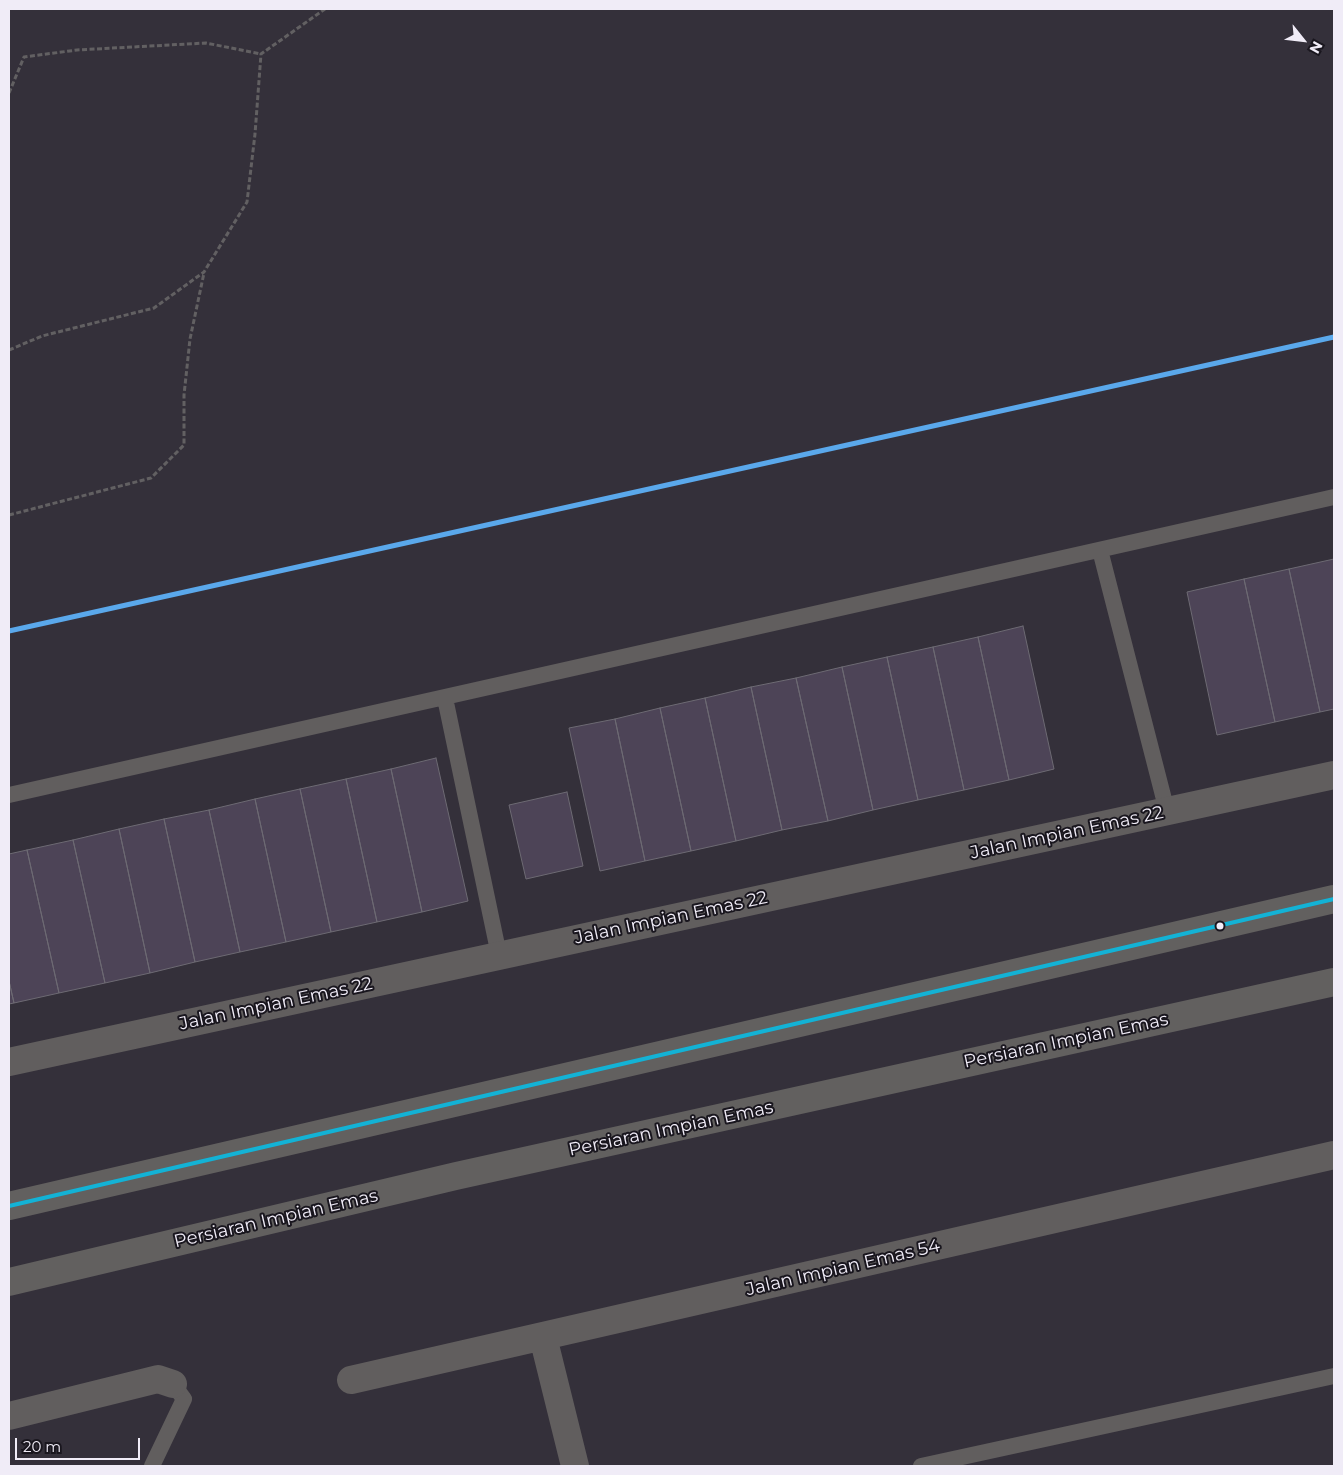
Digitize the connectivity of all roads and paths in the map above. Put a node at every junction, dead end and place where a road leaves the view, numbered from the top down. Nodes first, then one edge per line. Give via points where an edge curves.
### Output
1 (325, 9) edge
2 (261, 54) junction
3 (9, 93) edge
4 (204, 272) junction
5 (9, 350) edge
6 (1334, 497) edge
7 (9, 515) edge
8 (1100, 550) junction
9 (445, 698) junction
10 (1334, 775) edge
11 (9, 795) edge
12 (1167, 811) junction
13 (1334, 899) edge
14 (499, 955) junction
15 (1334, 982) edge
16 (9, 1062) edge
17 (1334, 1155) edge
18 (9, 1206) edge
19 (9, 1282) edge
20 (543, 1337) junction
21 (1334, 1376) edge
22 (351, 1380) dead end
23 (173, 1384) joint
24 (9, 1416) edge
25 (152, 1466) edge
26 (575, 1466) edge
27 (921, 1466) edge

1 - 2 path
2 - 3 path via 206,43 77,50 24,57
2 - 4 path via 247,202
4 - 5 path via 154,308 42,336
4 - 7 path via 190,339 184,396 184,445 151,478
6 - 8 lane
8 - 9 lane
8 - 12 lane
9 - 11 lane
9 - 14 lane
10 - 12 street, Jalan Impian Emas 22
12 - 14 street, Jalan Impian Emas 22
13 - 18 main road
14 - 16 street, Jalan Impian Emas 22
15 - 19 main road, Persiaran Impian Emas via 456,1176
17 - 20 street, Jalan Impian Emas 54
20 - 22 street, Jalan Impian Emas 54
20 - 26 street
21 - 27 lane
23 - 24 street via 158,1379
23 - 25 lane via 184,1399

